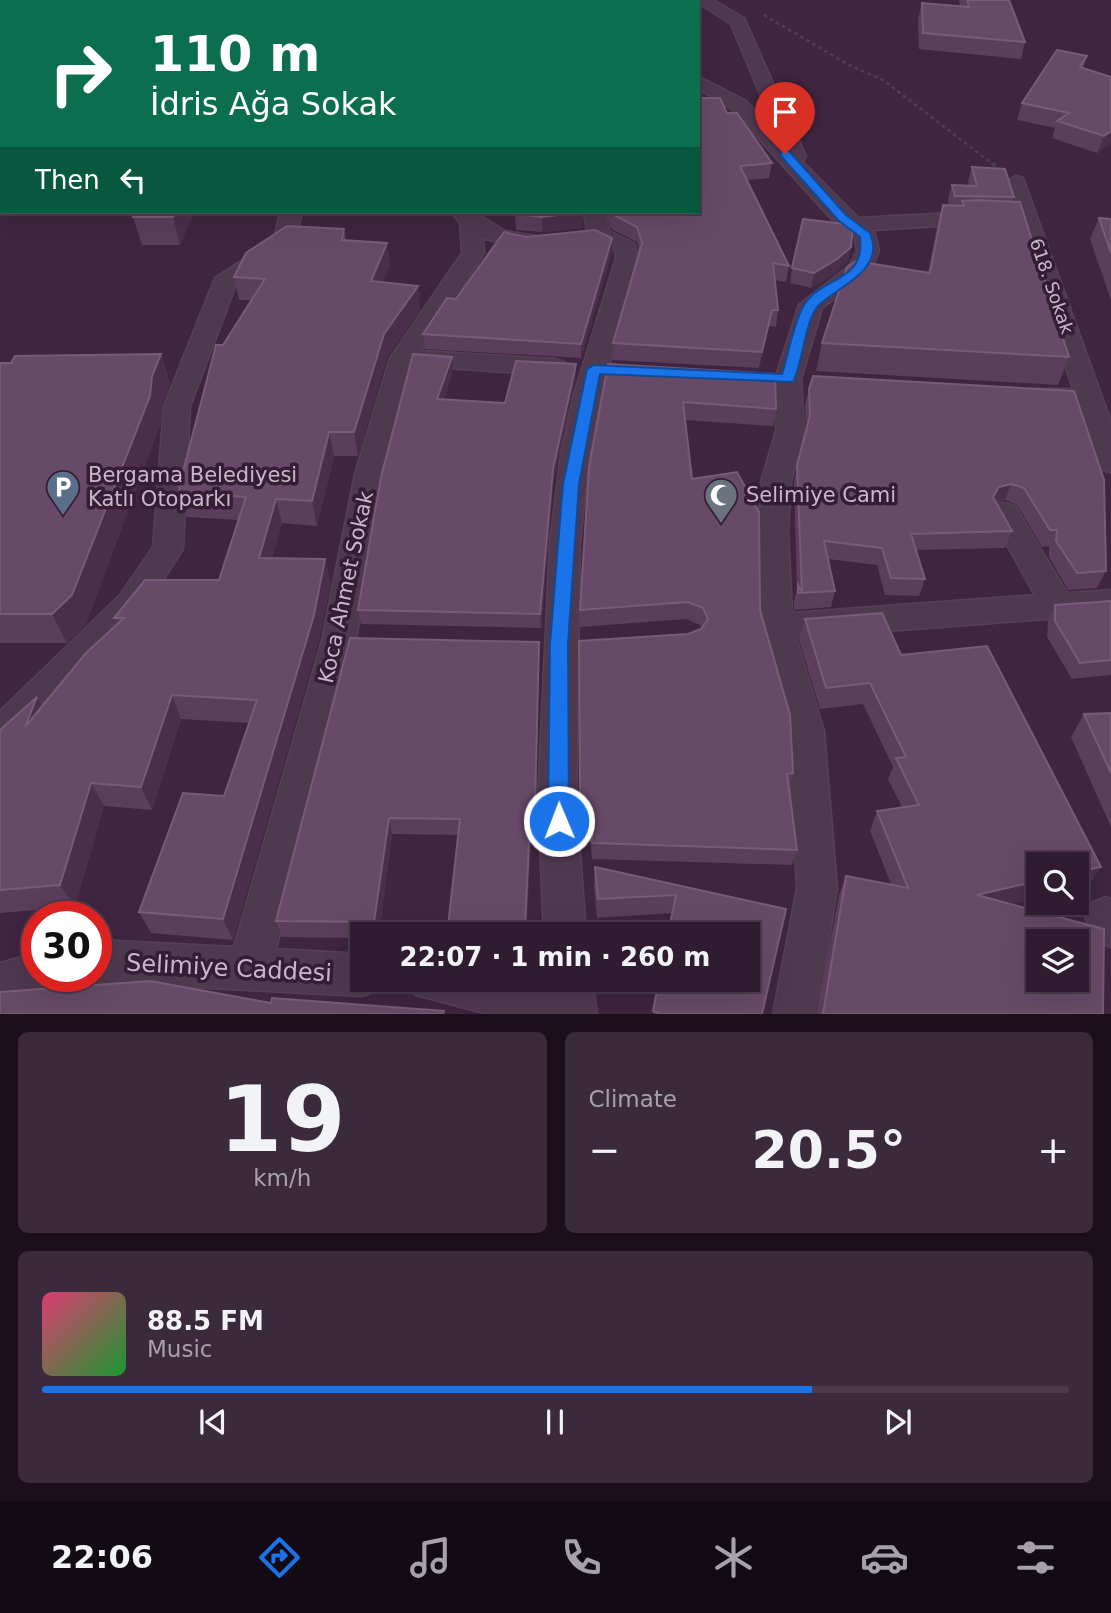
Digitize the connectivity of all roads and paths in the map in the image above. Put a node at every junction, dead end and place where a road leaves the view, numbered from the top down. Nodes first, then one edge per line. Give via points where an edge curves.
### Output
1 (702, 0) edge
2 (757, 11) dead end
3 (700, 82) edge
4 (801, 170) junction
5 (1016, 182) joint
6 (291, 214) edge
7 (467, 217) edge
8 (1030, 221) junction
9 (856, 225) junction
10 (582, 231) edge
11 (403, 358) junction
12 (608, 370) junction
13 (1007, 393) edge
14 (1090, 398) junction
15 (1111, 463) edge
16 (1004, 513) edge
17 (1111, 602) edge
18 (1058, 606) junction
19 (776, 627) junction
20 (0, 734) edge
21 (564, 922) edge
22 (112, 962) edge
23 (249, 969) junction
24 (350, 974) edge
25 (21, 979) edge
26 (0, 985) edge
27 (461, 992) edge
28 (572, 992) edge
29 (489, 1003) edge
30 (551, 1014) edge
31 (575, 1014) edge
32 (794, 1014) edge

1 - 4 street via 738,21
2 - 5 path via 883,80
3 - 4 street via 739,104
4 - 9 street via 842,217
5 - 8 street
6 - 20 street via 284,243 227,278 177,406 168,550 131,604
7 - 10 street via 514,243
7 - 11 street, Koca Ahmet Sokak via 473,253
8 - 9 street, 618. Sokak via 970,218
8 - 14 street, 618. Sokak
9 - 19 street via 866,235 868,251 859,270 811,305 788,379 790,431 776,482 773,531
10 - 12 street via 626,248
11 - 12 street
11 - 23 street, Koca Ahmet Sokak via 369,474 353,640
12 - 21 street via 571,484 559,643
13 - 14 street
14 - 15 street, 618. Sokak
16 - 18 street
17 - 18 street
18 - 19 street
19 - 32 street via 806,731 817,888
22 - 23 street, Selimiye Caddesi
23 - 24 street, Selimiye Caddesi
25 - 26 street
27 - 29 street
28 - 31 street
29 - 30 street

